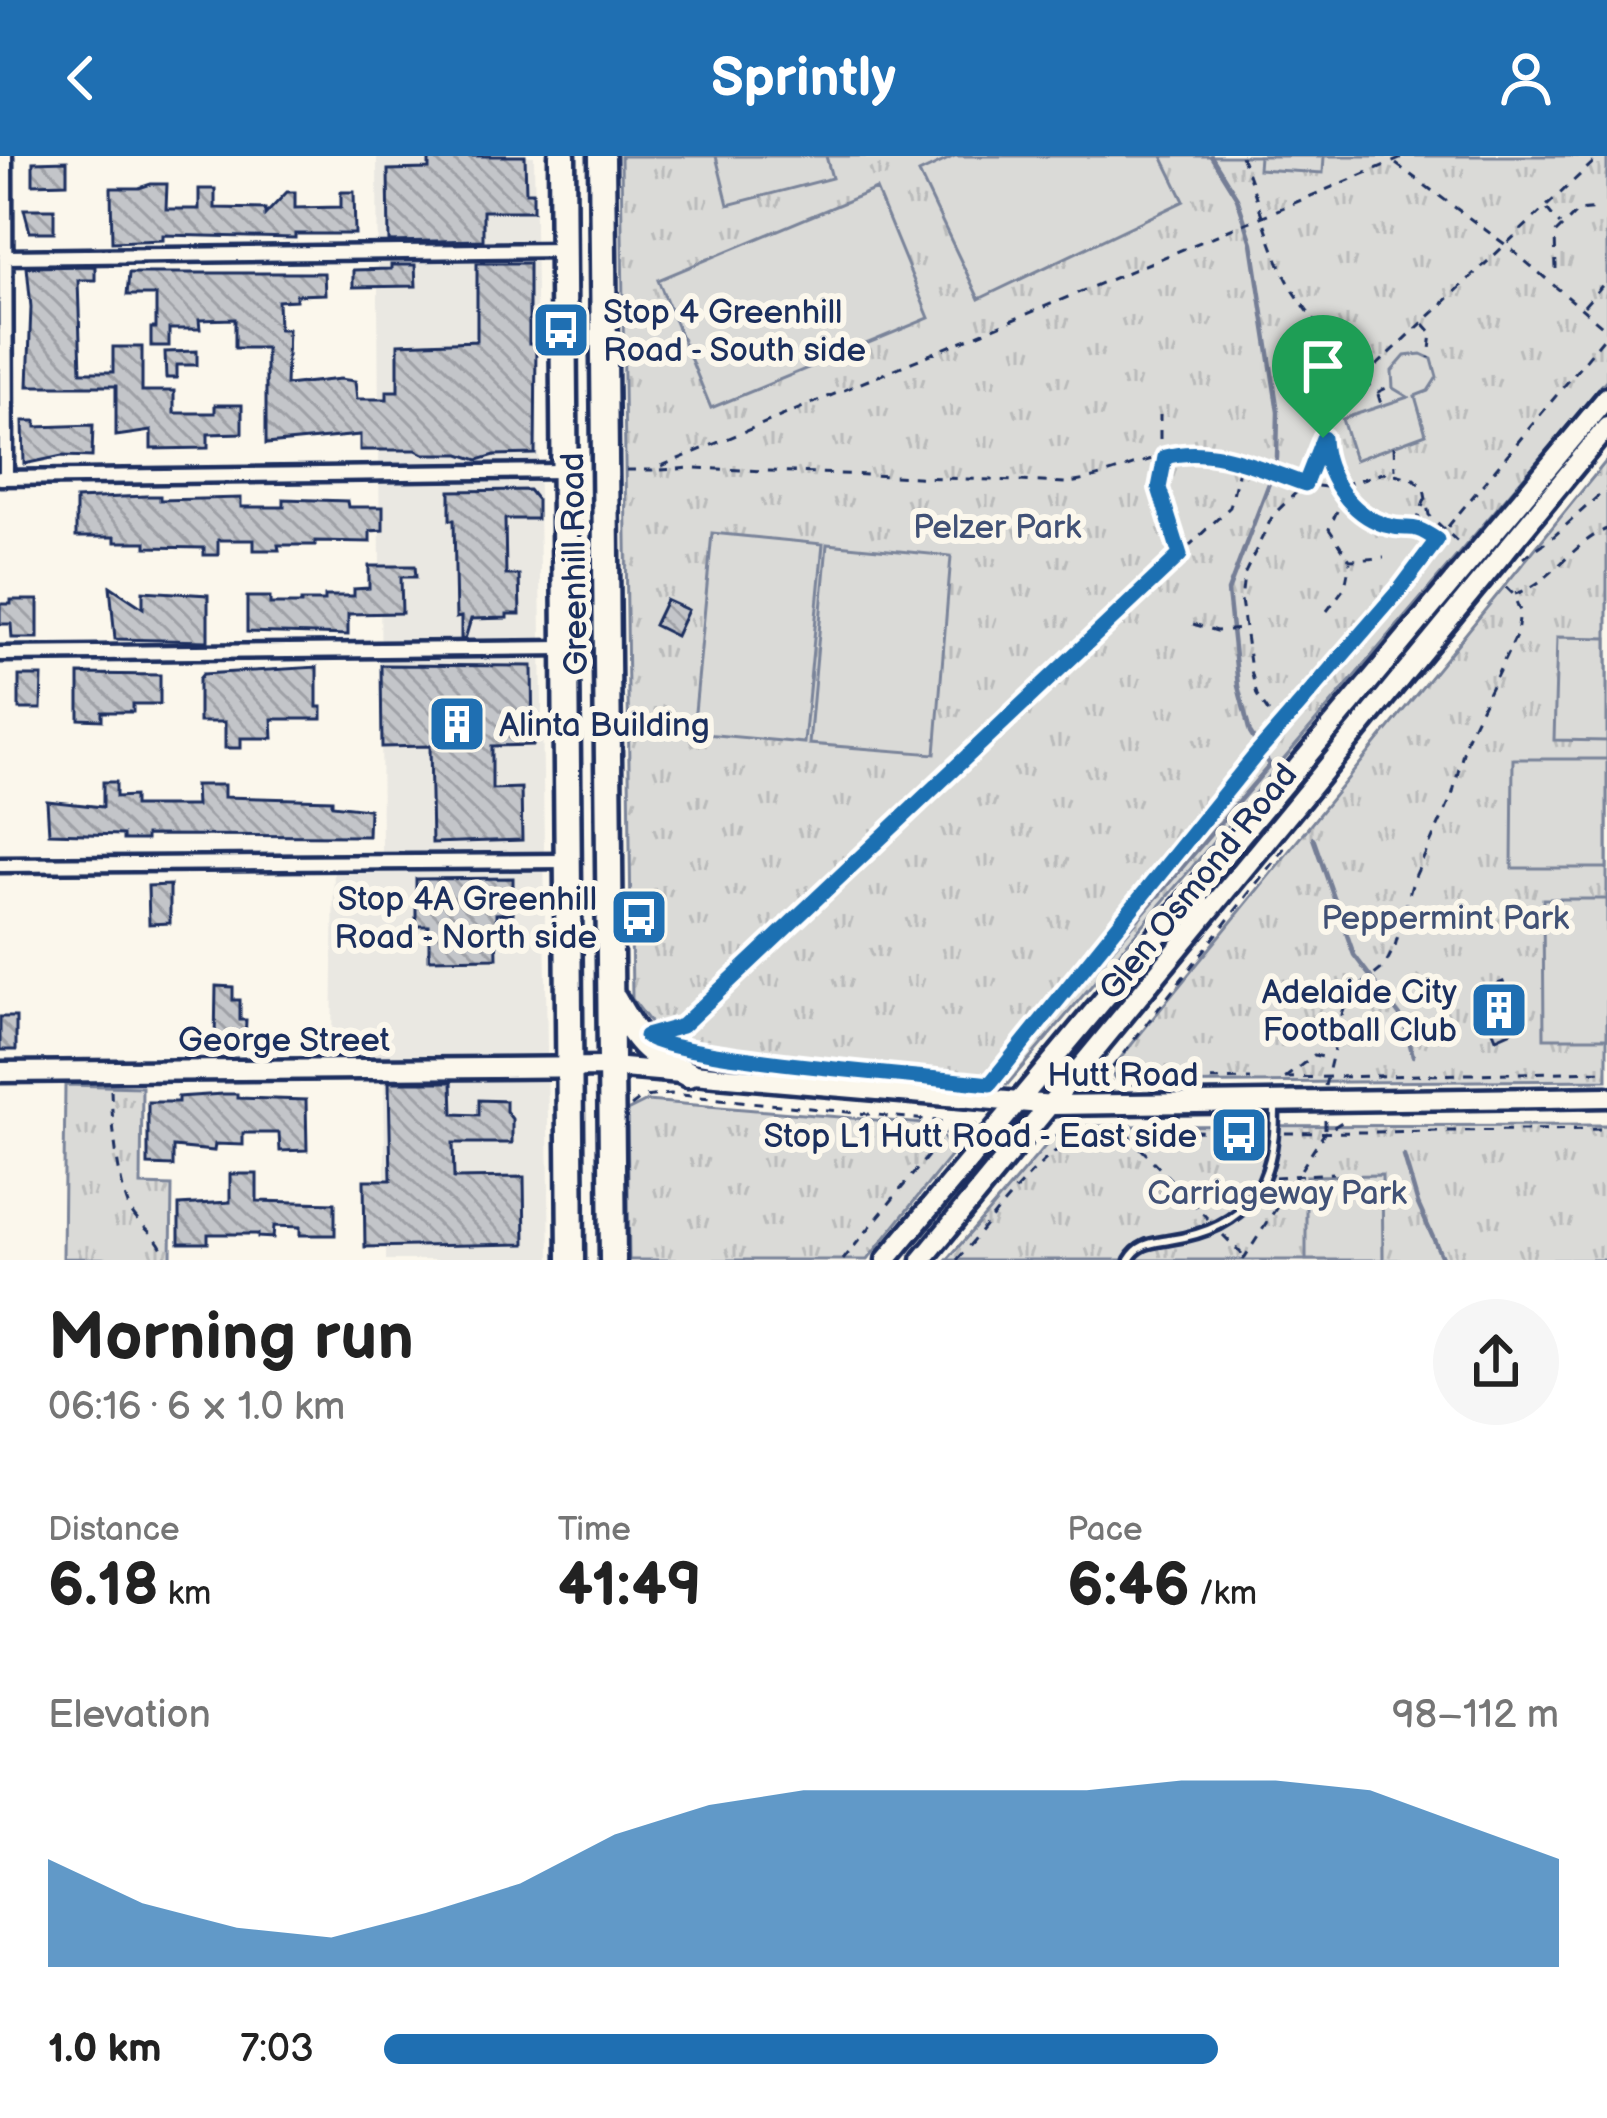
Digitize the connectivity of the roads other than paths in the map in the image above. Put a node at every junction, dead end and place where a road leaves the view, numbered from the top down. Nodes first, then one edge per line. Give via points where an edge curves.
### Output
1 (5, 156) edge
2 (562, 156) edge
3 (602, 156) edge
4 (562, 250) junction
5 (5, 256) junction
6 (603, 290) junction
7 (563, 311) junction
8 (604, 360) junction
9 (564, 379) junction
10 (1607, 397) edge
11 (1607, 427) edge
12 (564, 471) junction
13 (3, 478) edge
14 (607, 598) junction
15 (565, 600) junction
16 (566, 648) junction
17 (0, 654) edge
18 (1344, 713) junction
19 (1361, 727) junction
20 (567, 861) junction
21 (0, 865) edge
22 (609, 940) junction
23 (567, 947) junction
24 (610, 992) junction
25 (568, 1067) junction
26 (610, 1067) junction
27 (0, 1072) edge
28 (688, 1074) junction
29 (1607, 1097) edge
30 (1275, 1103) junction
31 (1015, 1104) junction
32 (1053, 1106) junction
33 (571, 1260) edge
34 (613, 1260) edge
35 (886, 1260) edge
36 (922, 1260) edge
37 (1129, 1260) edge

1 - 5 street
2 - 4 highway, Greenhill Road
3 - 6 highway, Greenhill Road
4 - 5 street
4 - 7 highway, Greenhill Road
5 - 13 street
6 - 7 highway via 587,321
6 - 8 highway, Greenhill Road
7 - 9 highway, Greenhill Road
8 - 9 highway via 586,355
8 - 14 highway, Greenhill Road
9 - 12 highway, Greenhill Road
10 - 18 main road, Glen Osmond Road
11 - 19 main road, Glen Osmond Road
12 - 13 street
12 - 15 highway, Greenhill Road
14 - 15 highway via 586,608
14 - 22 highway, Greenhill Road
15 - 16 highway, Greenhill Road
16 - 17 street
16 - 20 highway, Greenhill Road
18 - 19 main road
18 - 31 main road, Glen Osmond Road
19 - 32 main road, Glen Osmond Road
20 - 21 street
20 - 23 highway, Greenhill Road
22 - 23 highway via 588,950
22 - 24 highway, Greenhill Road
23 - 25 highway, Greenhill Road
24 - 26 highway, Greenhill Road
24 - 28 highway via 650,1054
25 - 26 main road, Hutt Road
25 - 27 main road, George Street
25 - 33 highway, Greenhill Road
26 - 28 main road, Hutt Road
26 - 34 highway, Greenhill Road
28 - 31 main road, Hutt Road
29 - 30 main road, Hutt Road
30 - 32 main road, Hutt Road
30 - 37 lane via 1266,1178 1256,1197 1216,1227 1144,1244
31 - 32 main road, Hutt Road
31 - 35 main road, Glen Osmond Road
32 - 36 main road, Glen Osmond Road

